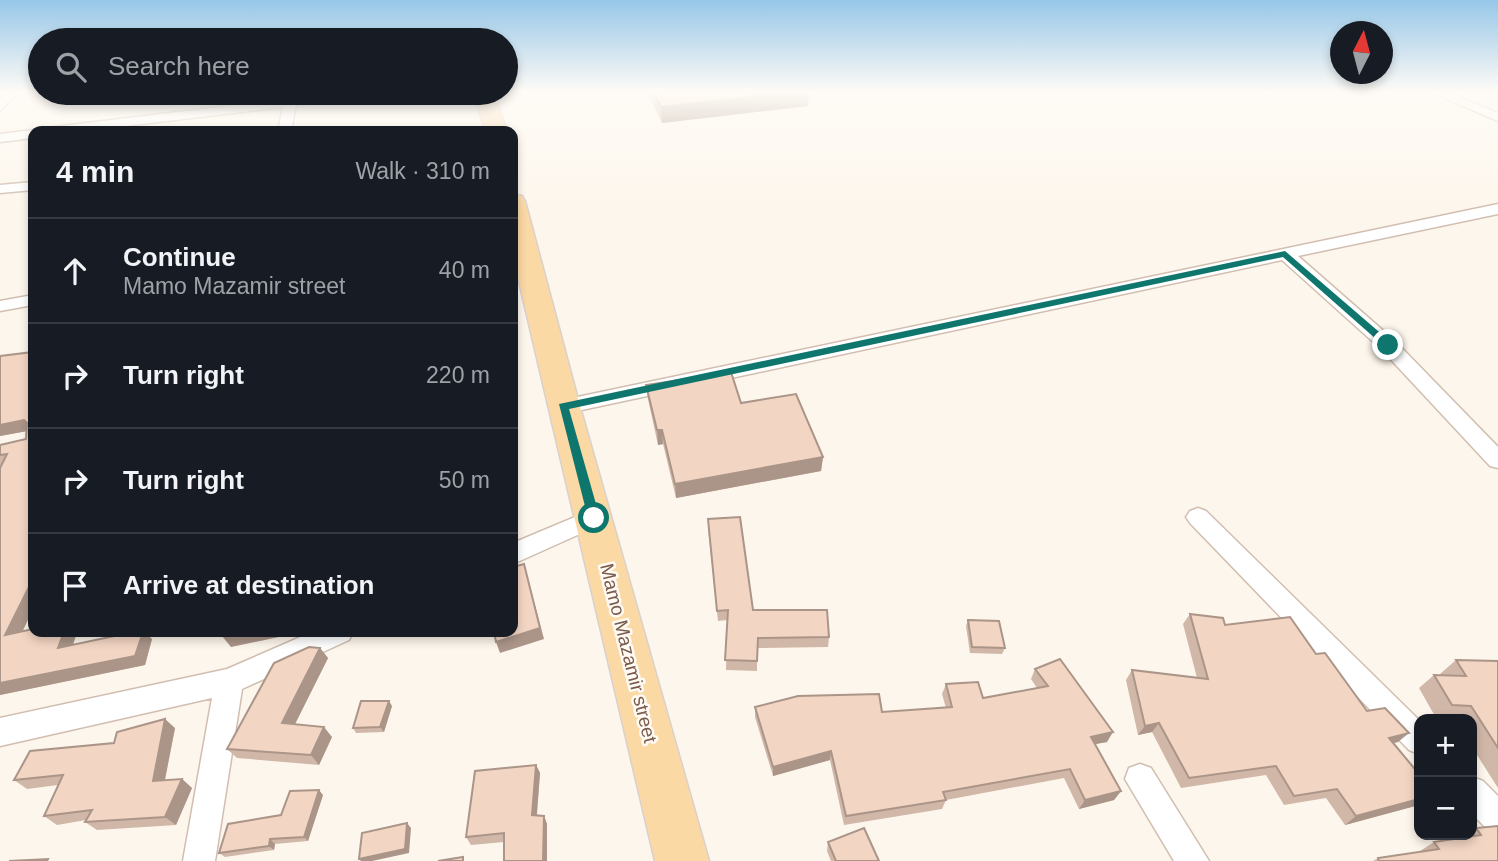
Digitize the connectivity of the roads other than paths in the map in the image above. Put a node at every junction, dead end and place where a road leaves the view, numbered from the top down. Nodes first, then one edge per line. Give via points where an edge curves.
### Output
1 (28, 135) edge
2 (0, 138) edge
3 (28, 186) edge
4 (0, 189) edge
5 (1498, 209) edge
6 (518, 222) edge
7 (1285, 254) junction
8 (28, 300) edge
9 (0, 306) edge
10 (563, 407) junction
11 (1498, 460) edge
12 (1198, 517) dead end
13 (594, 518) junction
14 (518, 552) edge
15 (329, 637) edge
16 (229, 681) junction
17 (0, 732) edge
18 (1414, 735) edge
19 (1140, 779) dead end
20 (1477, 797) edge
21 (1498, 818) edge
22 (199, 861) edge
23 (682, 861) edge
24 (1193, 861) edge

1 - 2 street
3 - 4 street
5 - 7 street
6 - 10 main road, Mamo Mazamir street
7 - 10 street
7 - 11 street via 1388,345
8 - 9 street
10 - 13 main road, Mamo Mazamir street
12 - 18 street
13 - 14 street
13 - 23 main road, Mamo Mazamir street
15 - 16 street
16 - 17 street
16 - 22 street
19 - 24 street
20 - 21 street

